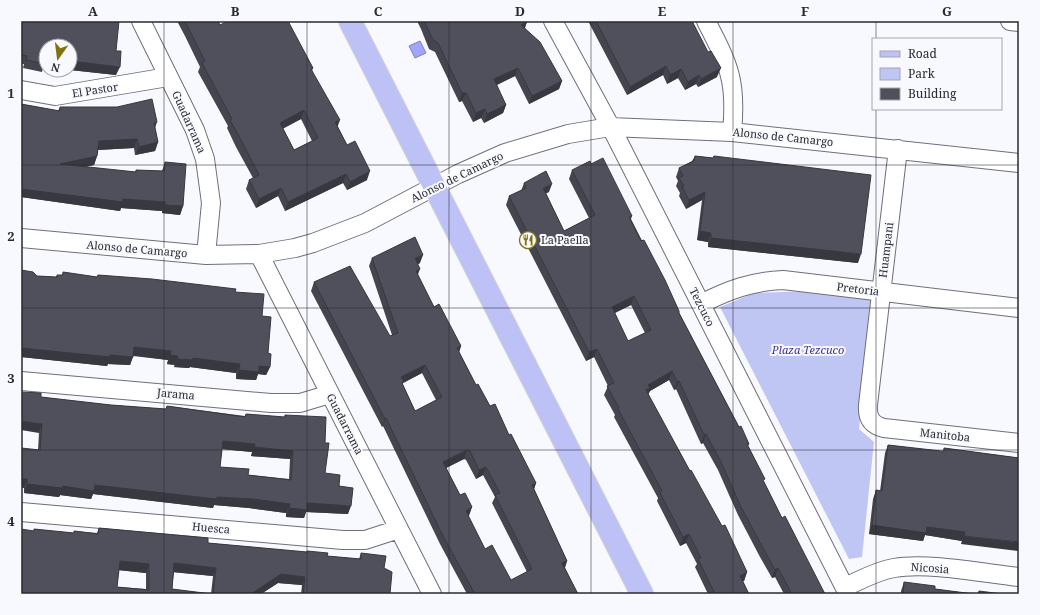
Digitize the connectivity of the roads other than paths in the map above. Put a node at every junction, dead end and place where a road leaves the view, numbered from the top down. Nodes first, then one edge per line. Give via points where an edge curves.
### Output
1 (141, 21) edge
2 (350, 21) edge
3 (553, 21) edge
4 (706, 21) edge
5 (1010, 21) edge
6 (1019, 22) edge
7 (168, 77) junction
8 (21, 90) edge
9 (610, 127) junction
10 (732, 132) junction
11 (898, 149) junction
12 (1019, 163) edge
13 (434, 186) junction
14 (21, 238) edge
15 (259, 254) junction
16 (206, 255) junction
17 (881, 291) junction
18 (701, 304) junction
19 (1019, 308) edge
20 (21, 381) edge
21 (330, 394) junction
22 (872, 422) joint
23 (1019, 443) edge
24 (21, 512) edge
25 (399, 529) junction
26 (1019, 577) edge
27 (847, 591) edge
28 (432, 594) edge
29 (642, 594) edge

1 - 7 street, Guadarrama
2 - 13 main road
3 - 9 street, Tezcuco
4 - 10 street via 732,78
5 - 6 street
7 - 8 street, El Pastor via 56,96
7 - 16 street, Guadarrama via 195,130 205,159 211,202
9 - 10 street, Alonso de Camargo
9 - 13 street, Alonso de Camargo via 568,134 505,153
9 - 18 street, Tezcuco
10 - 11 street, Alonso de Camargo
11 - 12 street, Alonso de Camargo
11 - 17 street, Huampani
13 - 15 street, Alonso de Camargo via 384,214 339,234 295,248
13 - 29 main road
14 - 16 street, Alonso de Camargo
15 - 16 street, Alonso de Camargo
15 - 21 street, Guadarrama
17 - 18 street, Pretoria via 770,280 734,288
17 - 19 street, Pretoria
17 - 22 street, Huampani via 867,411
18 - 27 street, Tezcuco
20 - 21 street, Jarama via 271,403 300,403
21 - 25 street, Guadarrama
22 - 23 street, Manitoba via 884,428
24 - 25 street, Huesca via 343,540 365,540
25 - 28 street, Guadarrama
26 - 27 street, Nicosia via 904,566 880,572

